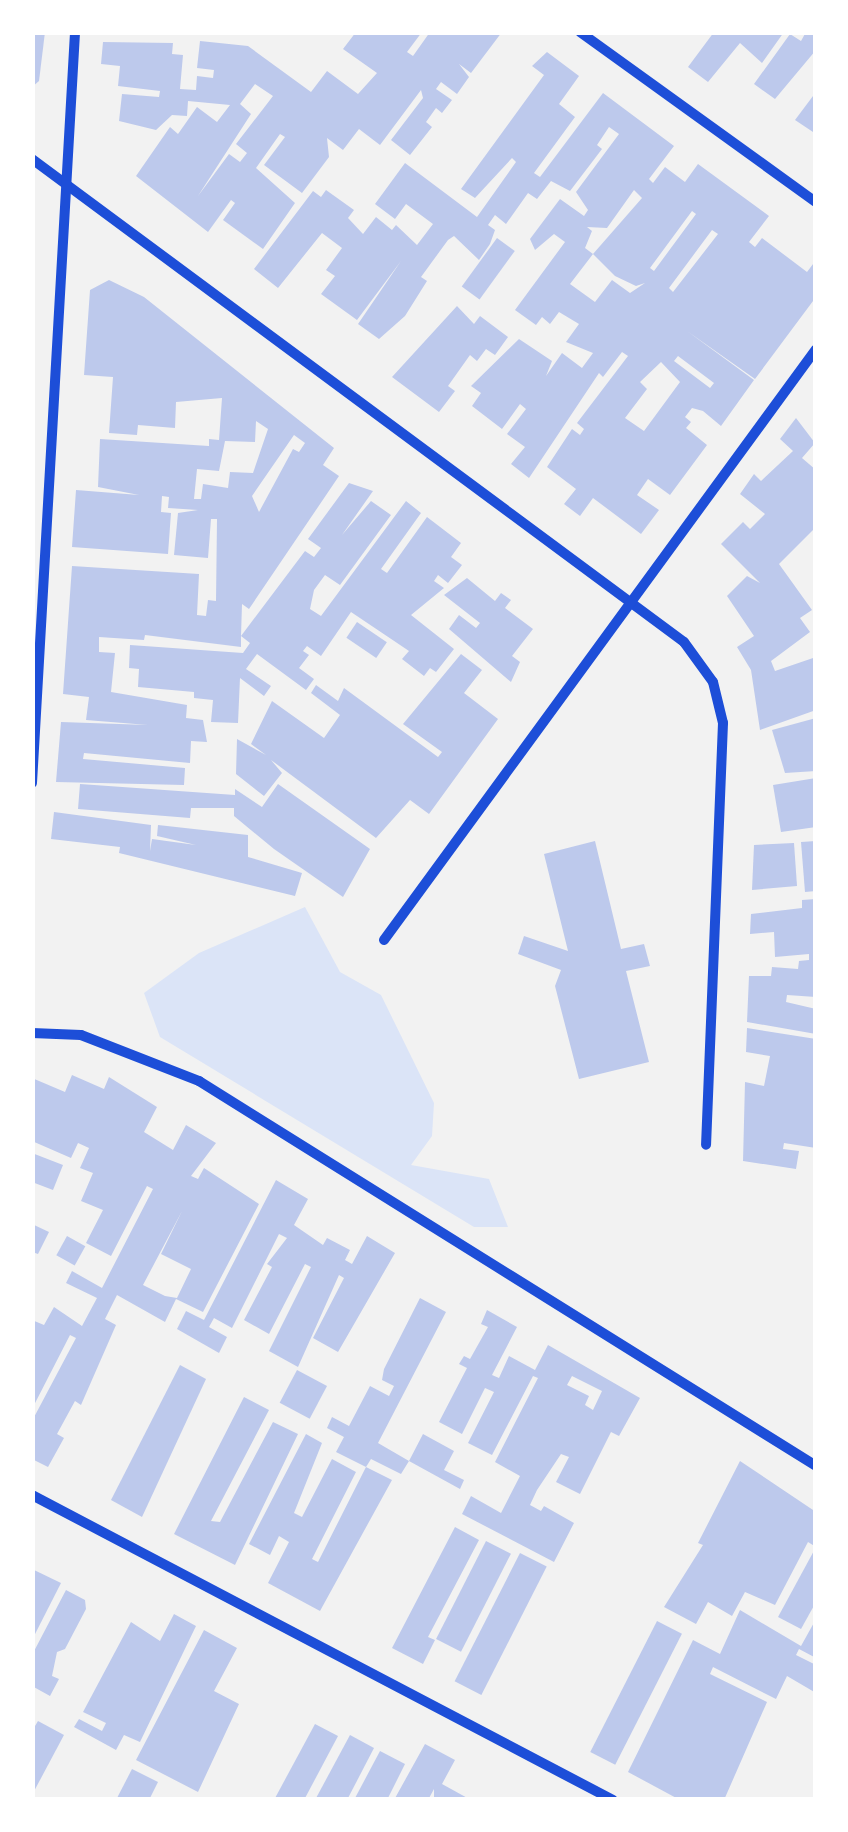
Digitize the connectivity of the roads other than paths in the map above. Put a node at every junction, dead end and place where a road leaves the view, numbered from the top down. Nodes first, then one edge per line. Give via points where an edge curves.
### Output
1 (75, 32) edge
2 (580, 32) edge
3 (32, 159) edge
4 (65, 184) junction
5 (816, 202) edge
6 (816, 350) edge
7 (628, 600) junction
8 (32, 783) edge
9 (384, 940) dead end
10 (32, 1034) edge
11 (706, 1146) dead end
12 (816, 1466) edge
13 (32, 1494) edge
14 (613, 1800) edge

1 - 4 street
2 - 5 street
3 - 4 street
4 - 7 street
4 - 8 street
6 - 7 street
7 - 9 street
7 - 11 street via 684,642 713,682 723,722
10 - 12 street via 81,1036 199,1081
13 - 14 street

